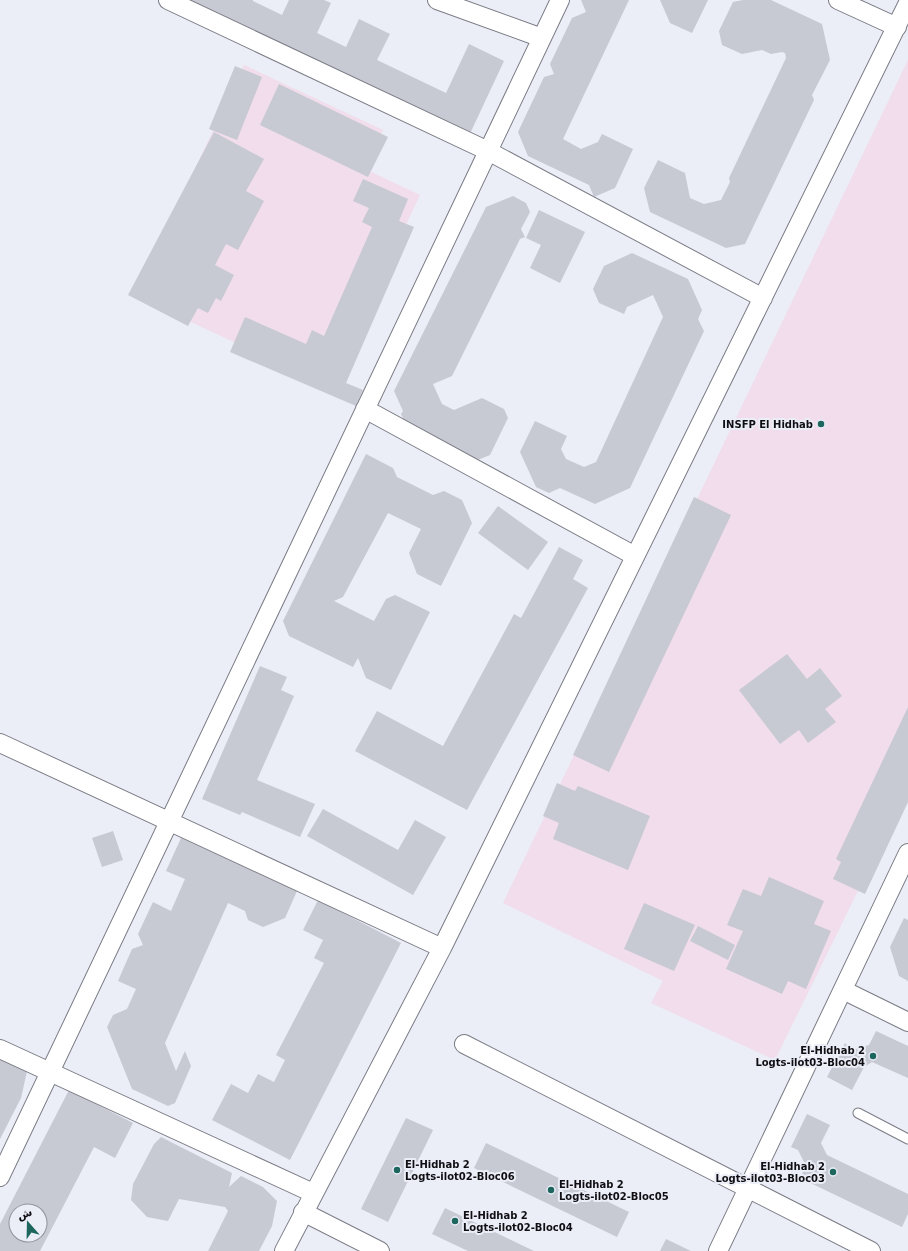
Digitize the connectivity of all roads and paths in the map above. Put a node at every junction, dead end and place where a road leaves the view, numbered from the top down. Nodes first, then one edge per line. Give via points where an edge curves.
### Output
1 (168, 0) edge
2 (437, 0) edge
3 (560, 0) edge
4 (838, 0) edge
5 (908, 3) edge
6 (897, 27) junction
7 (542, 38) junction
8 (488, 151) junction
9 (763, 298) junction
10 (365, 409) junction
11 (635, 556) junction
12 (0, 743) edge
13 (170, 820) junction
14 (908, 853) edge
15 (442, 948) junction
16 (843, 990) junction
17 (908, 1022) edge
18 (464, 1044) dead end
19 (0, 1049) edge
20 (50, 1072) junction
21 (858, 1113) dead end
22 (908, 1139) edge
23 (0, 1177) edge
24 (748, 1188) junction
25 (313, 1193) junction
26 (303, 1212) junction
27 (284, 1251) edge
28 (380, 1251) edge
29 (718, 1251) edge
30 (871, 1251) edge

1 - 8 street
2 - 7 street
3 - 7 street
4 - 6 street
5 - 6 street
6 - 9 street
7 - 8 street
8 - 9 street
8 - 10 street
9 - 11 street
10 - 11 street
10 - 13 street
11 - 15 street
12 - 13 street
13 - 15 street
13 - 20 street
14 - 16 street
15 - 25 street
16 - 17 street
16 - 24 street
18 - 24 street
19 - 20 street
20 - 23 street
20 - 25 street
21 - 22 lane
24 - 29 street
24 - 30 street
25 - 26 street
26 - 27 street
26 - 28 street

